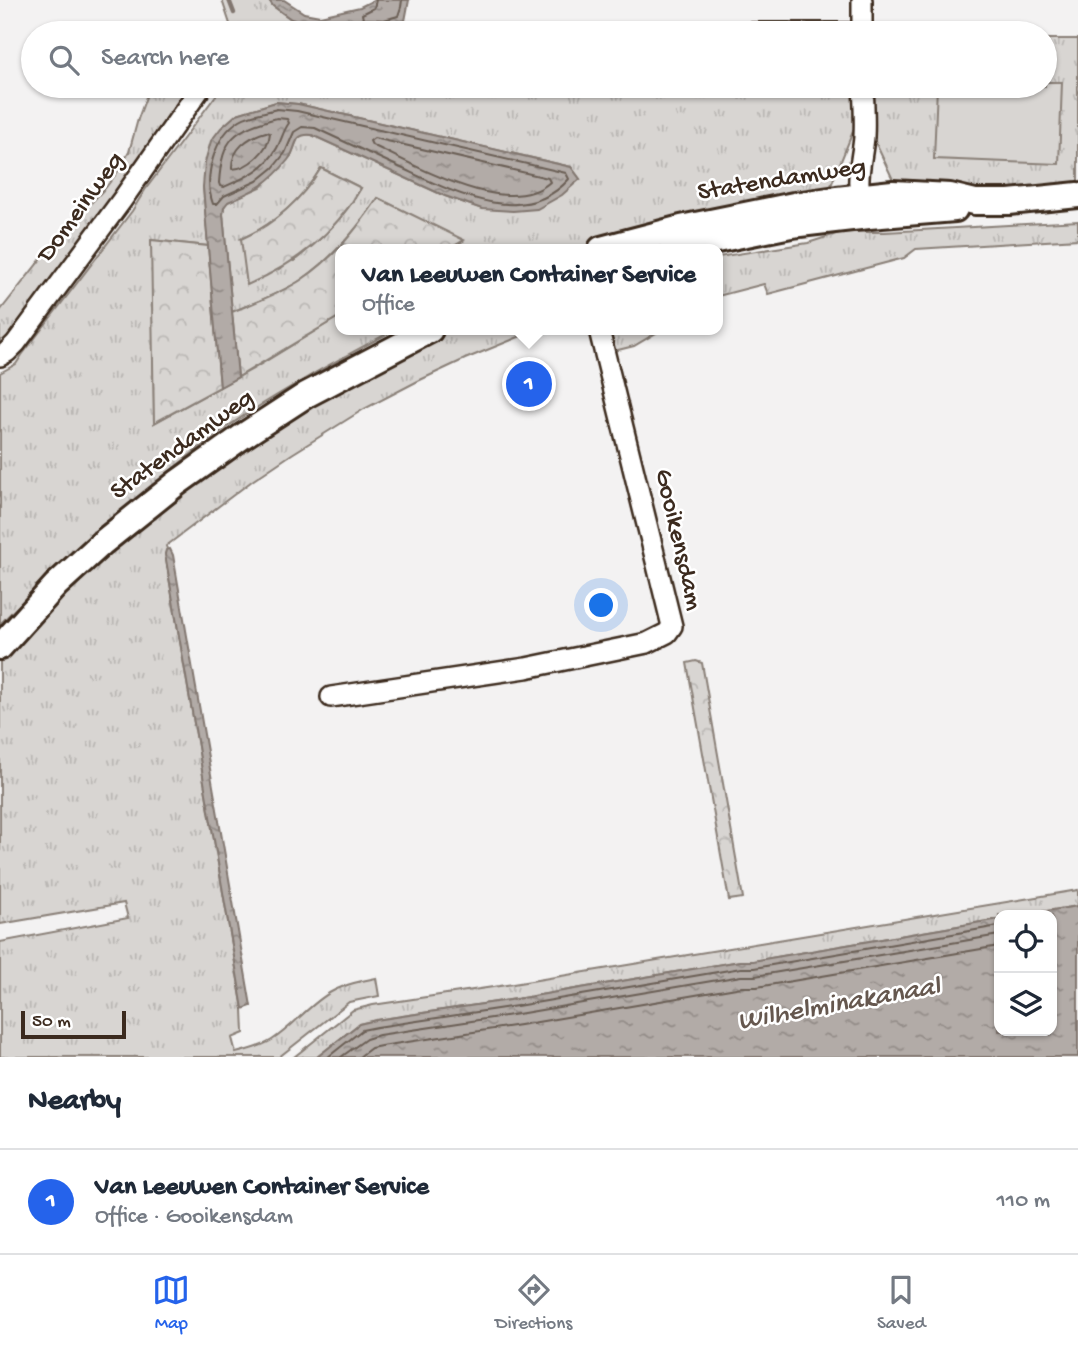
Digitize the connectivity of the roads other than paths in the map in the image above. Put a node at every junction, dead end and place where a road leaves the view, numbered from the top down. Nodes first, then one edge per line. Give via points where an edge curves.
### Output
1 (862, 0) edge
2 (862, 21) edge
3 (193, 98) edge
4 (863, 98) edge
5 (1078, 195) edge
6 (868, 203) junction
7 (620, 244) edge
8 (696, 244) edge
9 (420, 335) edge
10 (600, 335) edge
11 (0, 356) edge
12 (0, 647) edge
13 (331, 697) dead end

1 - 2 street
3 - 11 street, Domeinweg via 24,332
4 - 6 street via 863,152 870,161 872,182
5 - 6 main road, Statendamweg via 975,202 893,193
6 - 7 main road, Statendamweg via 794,205
6 - 8 main road, Statendamweg via 791,225
9 - 12 main road, Statendamweg via 306,395 177,483 56,585
10 - 13 street, Gooikensdam via 672,625 667,633 648,643 526,668

